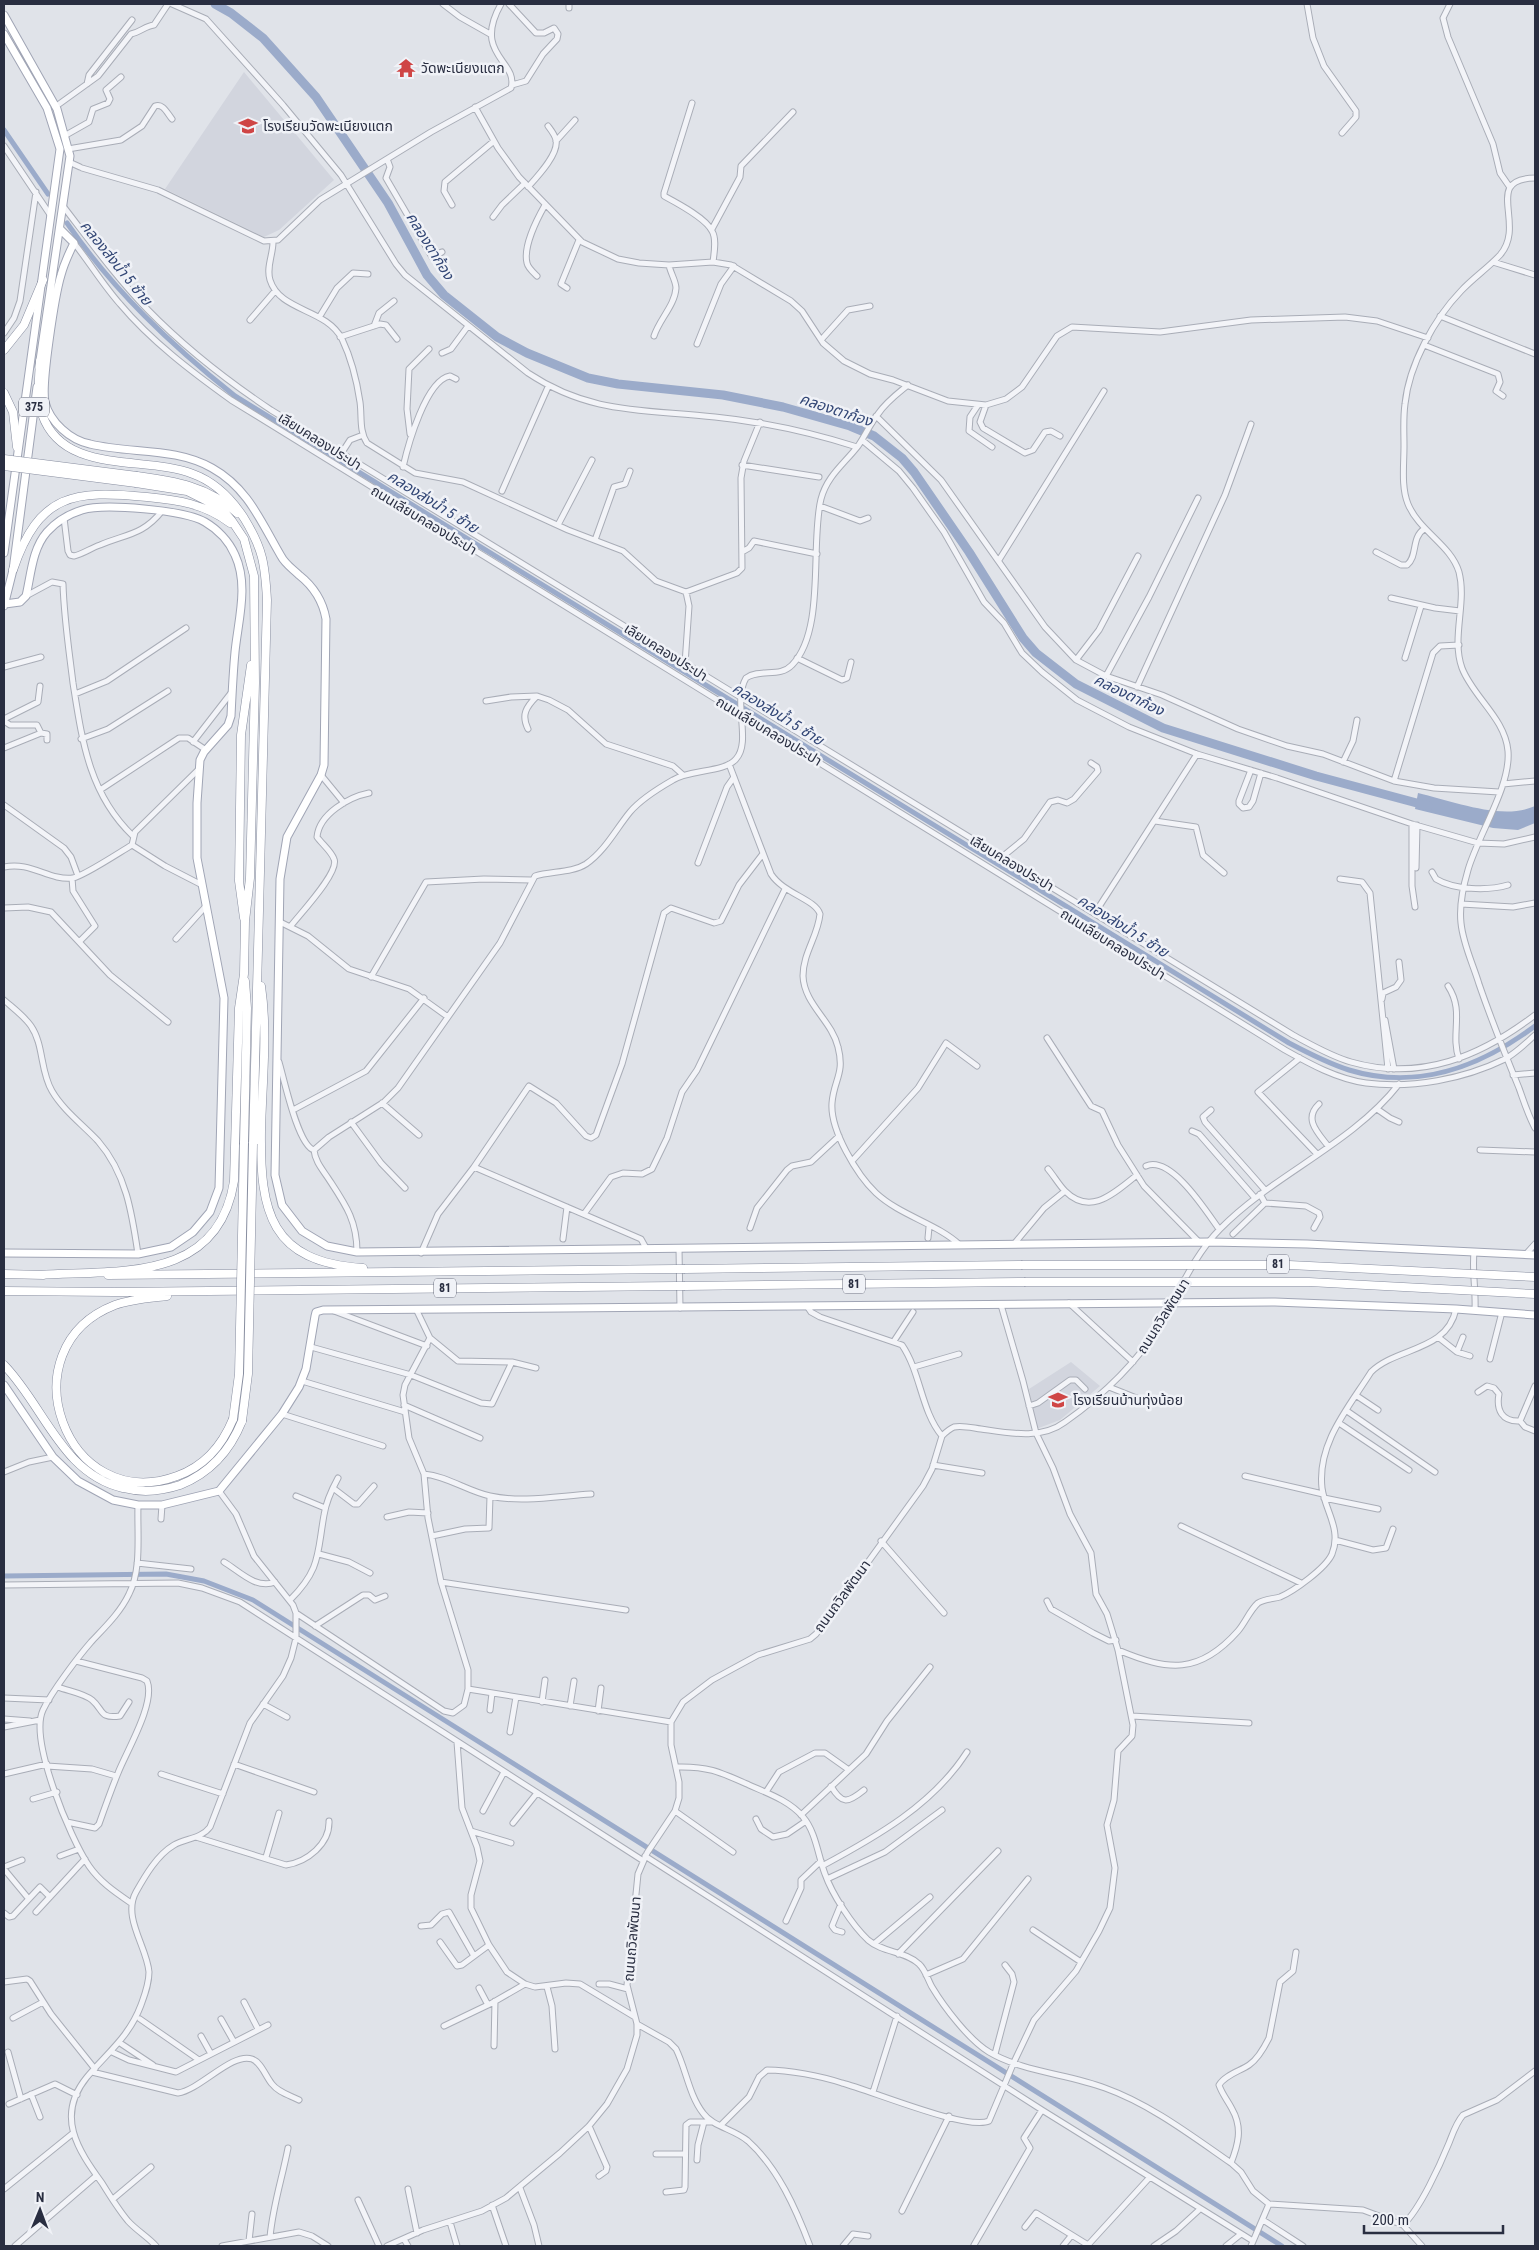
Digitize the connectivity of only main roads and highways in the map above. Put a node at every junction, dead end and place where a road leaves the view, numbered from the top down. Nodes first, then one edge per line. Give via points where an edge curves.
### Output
1 (4, 15) edge
2 (4, 34) edge
3 (60, 229) junction
4 (43, 280) junction
5 (4, 350) edge
6 (40, 361) junction
7 (4, 393) edge
8 (18, 447) junction
9 (4, 459) edge
10 (4, 466) edge
11 (137, 480) junction
12 (247, 523) junction
13 (240, 531) junction
14 (4, 552) edge
15 (12, 570) junction
16 (4, 606) edge
17 (254, 654) junction
18 (245, 922) junction
19 (244, 974) junction
20 (259, 975) junction
21 (4, 1253) edge
22 (1535, 1255) edge
23 (419, 1272) junction
24 (4, 1274) edge
25 (40, 1275) junction
26 (1535, 1277) edge
27 (4, 1291) edge
28 (214, 1291) junction
29 (1535, 1294) edge
30 (1535, 1314) edge
31 (4, 1365) edge
32 (4, 1385) edge

1 - 3 main road, 375 via 55,107 66,135 69,162
2 - 4 main road, 375 via 58,136 60,161
3 - 6 main road, 375
3 - 22 main road, ถนนเลียบคลองประปา via 74,243 59,282 44,380 46,406 62,428 81,441 97,446 186,457 214,469 244,493 282,558 310,585 324,608 324,750 321,775 284,846 277,1055 275,1175 287,1214 310,1237 338,1250 421,1253 1209,1242
4 - 5 highway via 24,325
4 - 8 main road, 375
6 - 12 highway via 42,413 64,442 79,453 98,458 163,466 194,474 226,495
6 - 15 main road, 375
7 - 8 highway via 13,412
8 - 14 main road, 375
9 - 11 highway, bridge
10 - 11 highway, bridge
11 - 12 highway via 179,483 206,491 230,506
11 - 13 highway via 203,497 221,508
12 - 20 highway via 262,555 267,600
13 - 15 highway via 211,511 185,502 117,494 86,495 59,504 37,521 23,540
13 - 17 highway via 248,548 254,576
15 - 16 main road, 375
16 - 21 main road via 20,602 26,596 37,547 48,531 64,518 93,508 162,511 204,521 222,536 236,556 242,582 231,716 228,726 206,750 199,769 196,839 224,998 219,1188 210,1212 193,1232 166,1248 138,1254
17 - 18 highway via 250,878
17 - 18 highway via 242,735 239,881
18 - 19 highway
19 - 25 highway via 239,1008 234,1181 219,1226 194,1251 169,1264
19 - 28 highway, bridge via 247,1008 239,1374 233,1419 216,1450 196,1467 168,1480 137,1482 110,1474 87,1460 67,1435 57,1406 57,1377 73,1337 94,1316 114,1306 130,1301
20 - 23 highway via 263,1012 261,1177 263,1196 272,1219 292,1245 315,1259 344,1266
20 - 31 highway, bridge via 248,1386 242,1421 234,1439 214,1464 198,1476 166,1489 129,1490 98,1478 80,1465
23 - 25 highway, 81
23 - 26 highway, 81, bridge via 1289,1265
24 - 25 highway, 81
27 - 28 highway, 81
28 - 29 highway, 81, bridge via 1299,1282
30 - 32 main road via 1275,1302 330,1310 316,1312 302,1381 282,1414 219,1491 162,1504 138,1505 113,1500 70,1475 53,1457

